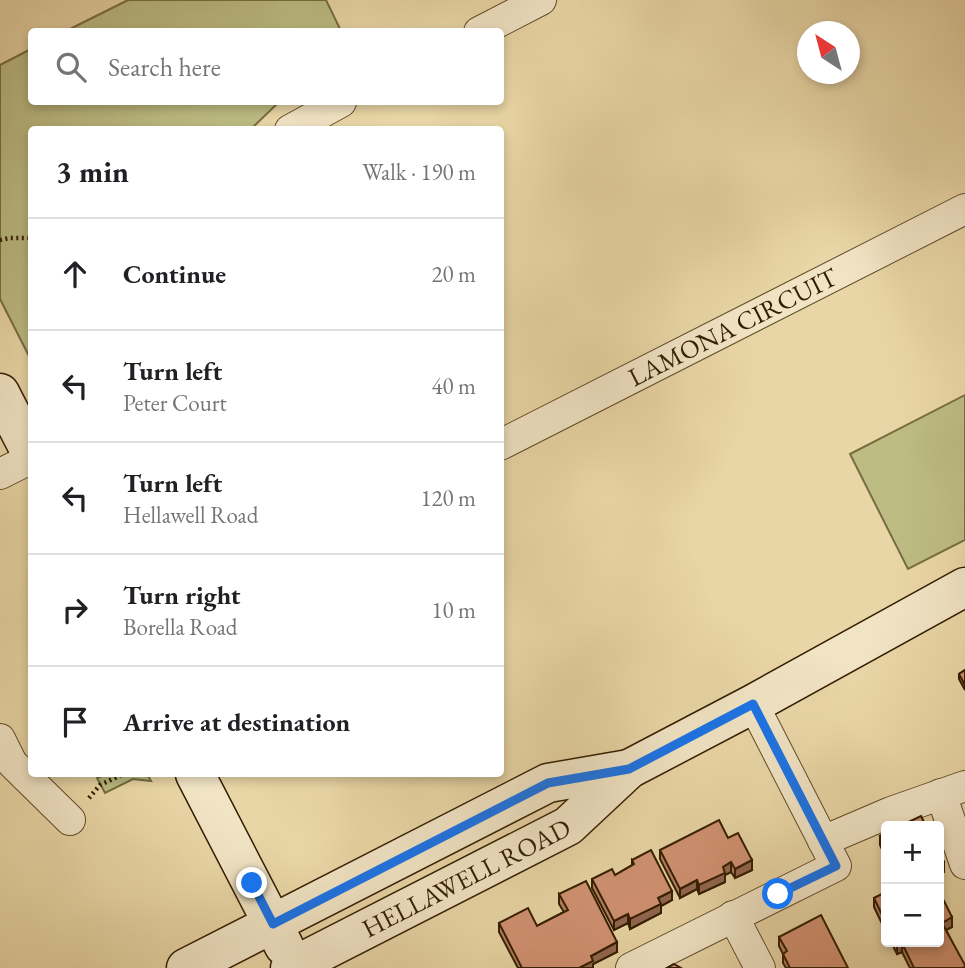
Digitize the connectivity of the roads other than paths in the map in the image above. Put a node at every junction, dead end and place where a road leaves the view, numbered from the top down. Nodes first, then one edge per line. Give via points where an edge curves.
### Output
1 (541, 0) edge
2 (487, 28) edge
3 (336, 105) edge
4 (297, 126) edge
5 (965, 209) edge
6 (0, 393) edge
7 (504, 443) edge
8 (28, 448) edge
9 (28, 458) edge
10 (0, 474) edge
11 (965, 587) edge
12 (753, 704) junction
13 (0, 739) edge
14 (629, 769) junction
15 (197, 777) edge
16 (953, 790) edge
17 (70, 820) road end
18 (830, 854) junction
19 (965, 864) edge
20 (733, 916) junction
21 (273, 924) junction
22 (292, 967) edge
23 (186, 968) edge
24 (631, 968) edge
25 (760, 968) edge

1 - 2 street
3 - 4 street
5 - 7 street, LAMONA CIRCUIT
6 - 8 street
9 - 10 street
11 - 12 street, HELLAWELL ROAD
12 - 14 street, HELLAWELL ROAD
12 - 18 street
13 - 17 street via 12,763
14 - 21 street, HELLAWELL ROAD via 548,783
14 - 22 street, HELLAWELL ROAD via 568,826
15 - 21 street
16 - 18 street via 891,812
16 - 19 street
18 - 20 street
20 - 24 street
20 - 25 street
21 - 22 street
21 - 23 street, HELLAWELL ROAD

